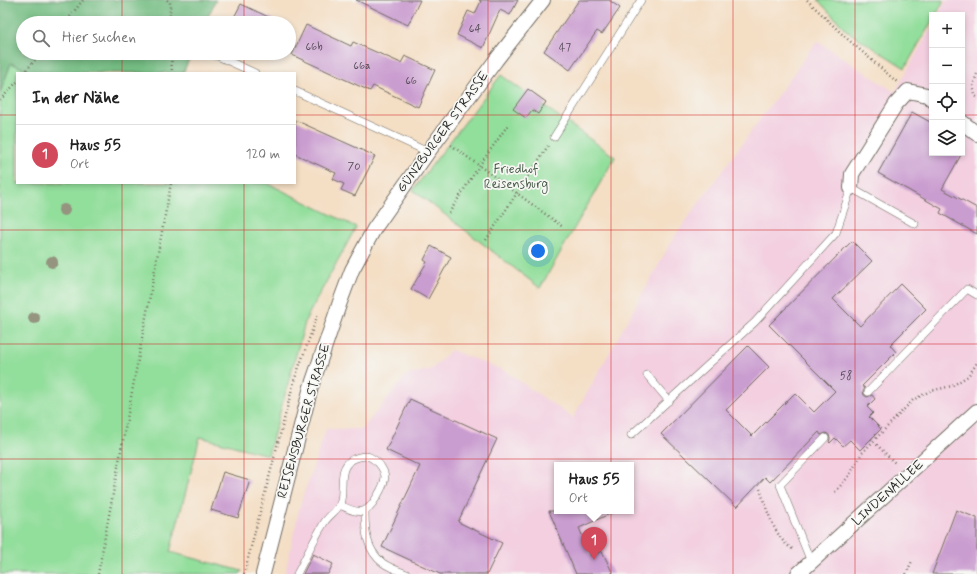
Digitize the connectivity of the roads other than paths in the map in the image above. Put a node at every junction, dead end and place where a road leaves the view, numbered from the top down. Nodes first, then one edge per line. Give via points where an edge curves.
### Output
1 (543, 0) edge
2 (641, 0) edge
3 (226, 60) edge
4 (253, 72) edge
5 (296, 91) edge
6 (929, 96) edge
7 (965, 124) edge
8 (977, 134) edge
9 (554, 137) road end
10 (428, 152) junction
11 (851, 188) junction
12 (915, 224) dead end
13 (352, 270) joint
14 (977, 294) edge
15 (647, 375) dead end
16 (868, 392) dead end
17 (669, 401) junction
18 (977, 411) edge
19 (631, 436) dead end
20 (825, 438) dead end
21 (340, 505) junction
22 (365, 511) junction
23 (809, 557) junction
24 (263, 574) edge
25 (297, 574) edge
26 (406, 574) edge
27 (798, 574) edge

1 - 10 street, GÜNZBURGER STRASSE
2 - 9 lane
3 - 4 lane
5 - 10 lane
6 - 11 street via 908,91 896,104 852,174
7 - 8 street
10 - 13 street, GÜNZBURGER STRASSE via 374,229
11 - 12 lane
11 - 17 lane via 836,233 756,322
13 - 24 street, REISENSBURGER STRASSE via 311,387
14 - 16 lane via 967,289
15 - 17 lane
17 - 19 lane
18 - 23 street, LINDENALLEE via 907,475
20 - 23 lane via 780,485
21 - 22 lane via 358,512
21 - 22 lane via 343,472 355,458 366,456 373,458 385,475 384,484
21 - 25 lane via 325,522
22 - 26 lane via 365,532 374,554 384,563
23 - 27 street, LINDENALLEE

